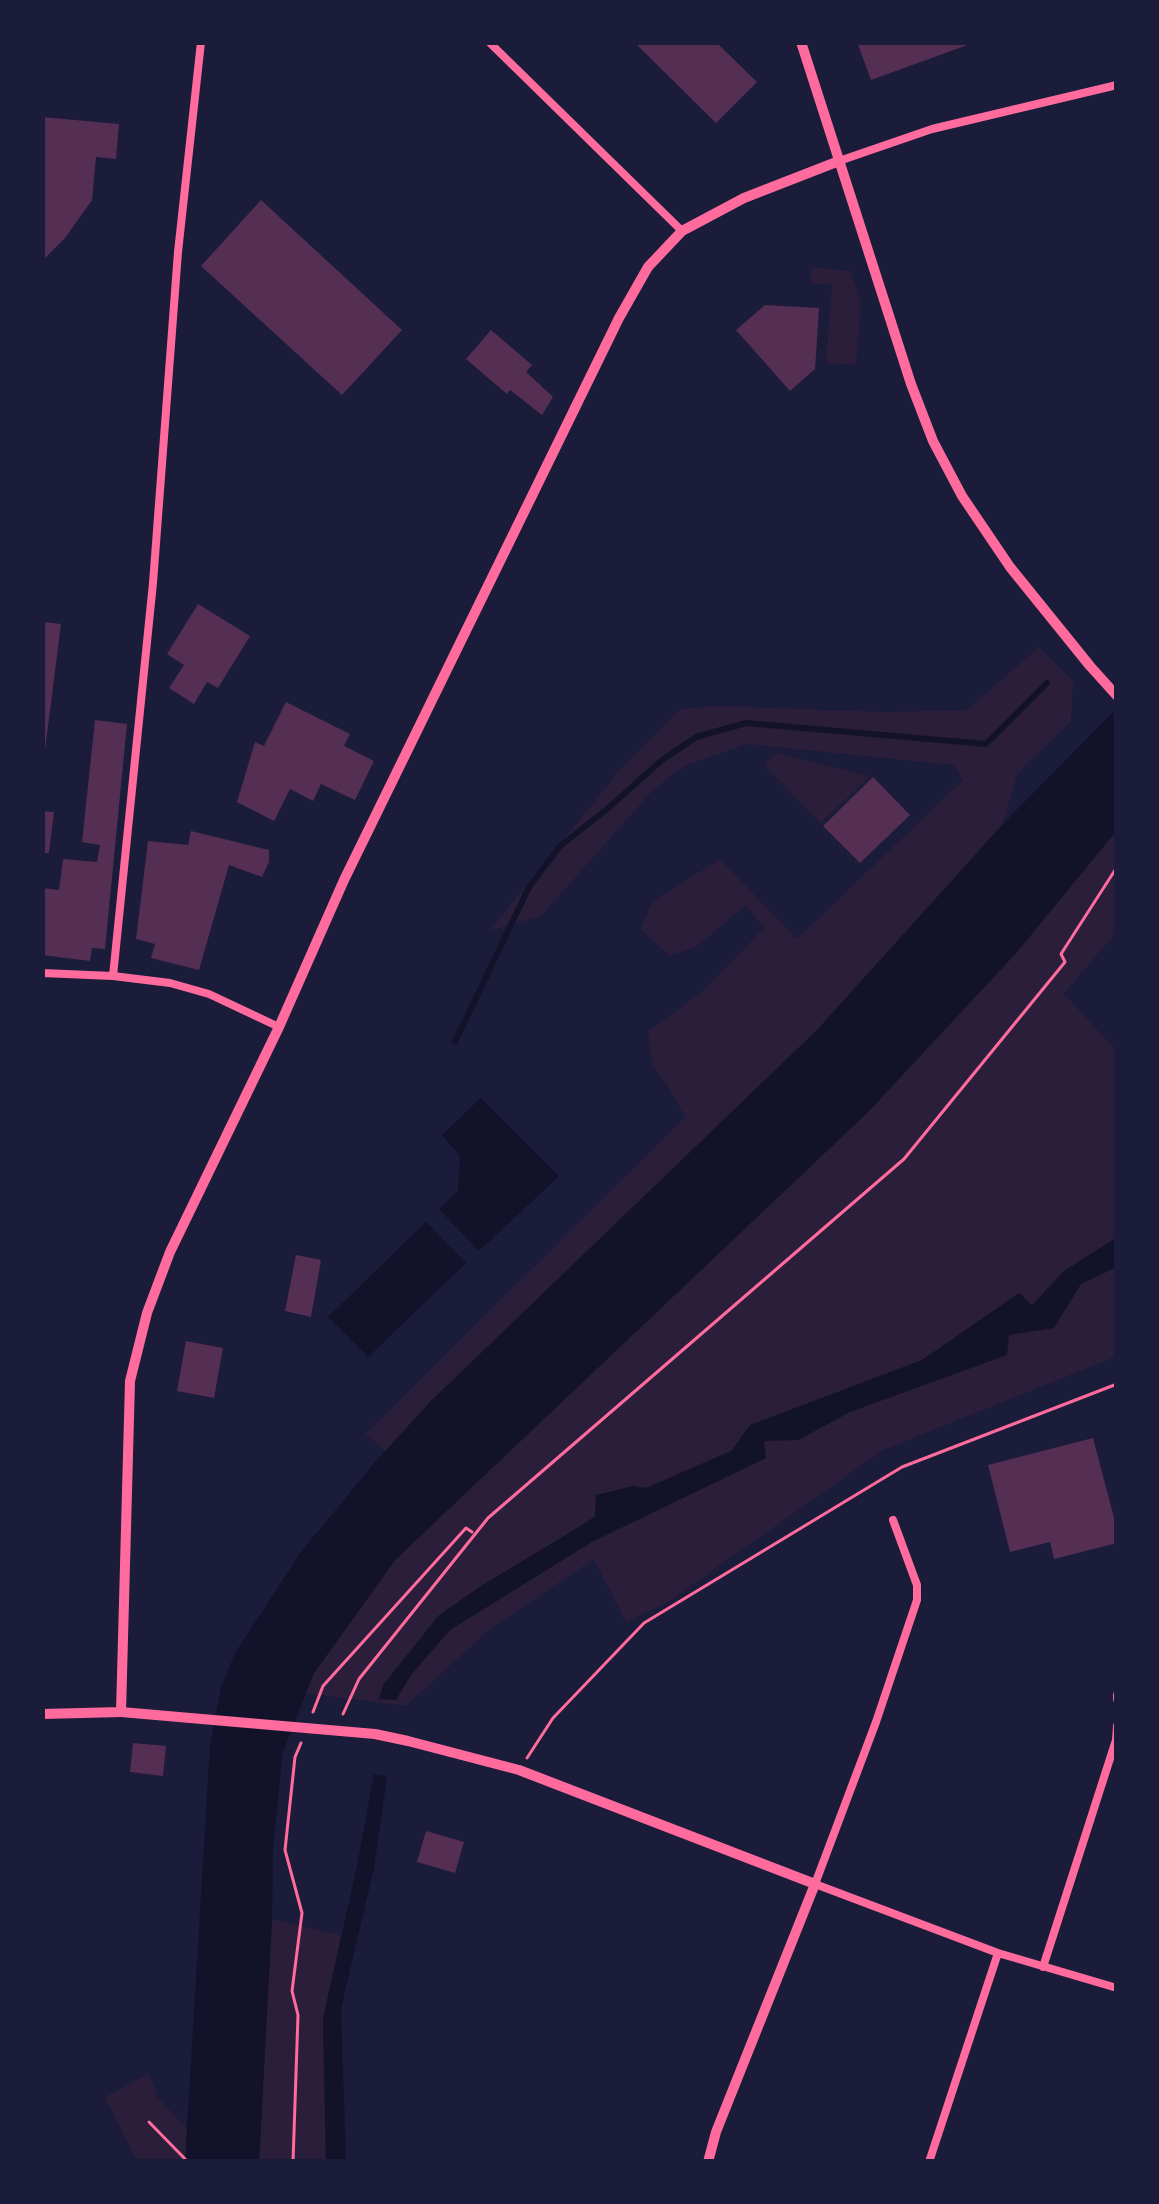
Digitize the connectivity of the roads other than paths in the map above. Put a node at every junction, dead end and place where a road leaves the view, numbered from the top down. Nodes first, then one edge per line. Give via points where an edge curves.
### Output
1 (201, 42) edge
2 (489, 42) edge
3 (801, 42) edge
4 (1117, 85) edge
5 (839, 161) junction
6 (682, 231) junction
7 (1117, 695) edge
8 (42, 973) edge
9 (113, 976) junction
10 (279, 1027) junction
11 (893, 1520) dead end
12 (122, 1712) junction
13 (42, 1714) edge
14 (1117, 1726) edge
15 (815, 1884) junction
16 (998, 1952) junction
17 (1042, 1967) junction
18 (1117, 1988) edge
19 (708, 2162) edge
20 (928, 2162) edge

1 - 9 street
2 - 6 street
3 - 5 main road
4 - 5 street via 932,129
5 - 6 main road
5 - 7 main road via 933,441 1010,567
6 - 10 main road via 647,267 619,318
8 - 9 street
9 - 10 street via 209,994
10 - 12 main road via 170,1252 130,1381
11 - 15 street via 917,1600
12 - 13 main road
12 - 15 main road via 375,1734 519,1770
14 - 17 street
15 - 16 street
15 - 19 main road
16 - 17 street
16 - 20 street
17 - 18 street

